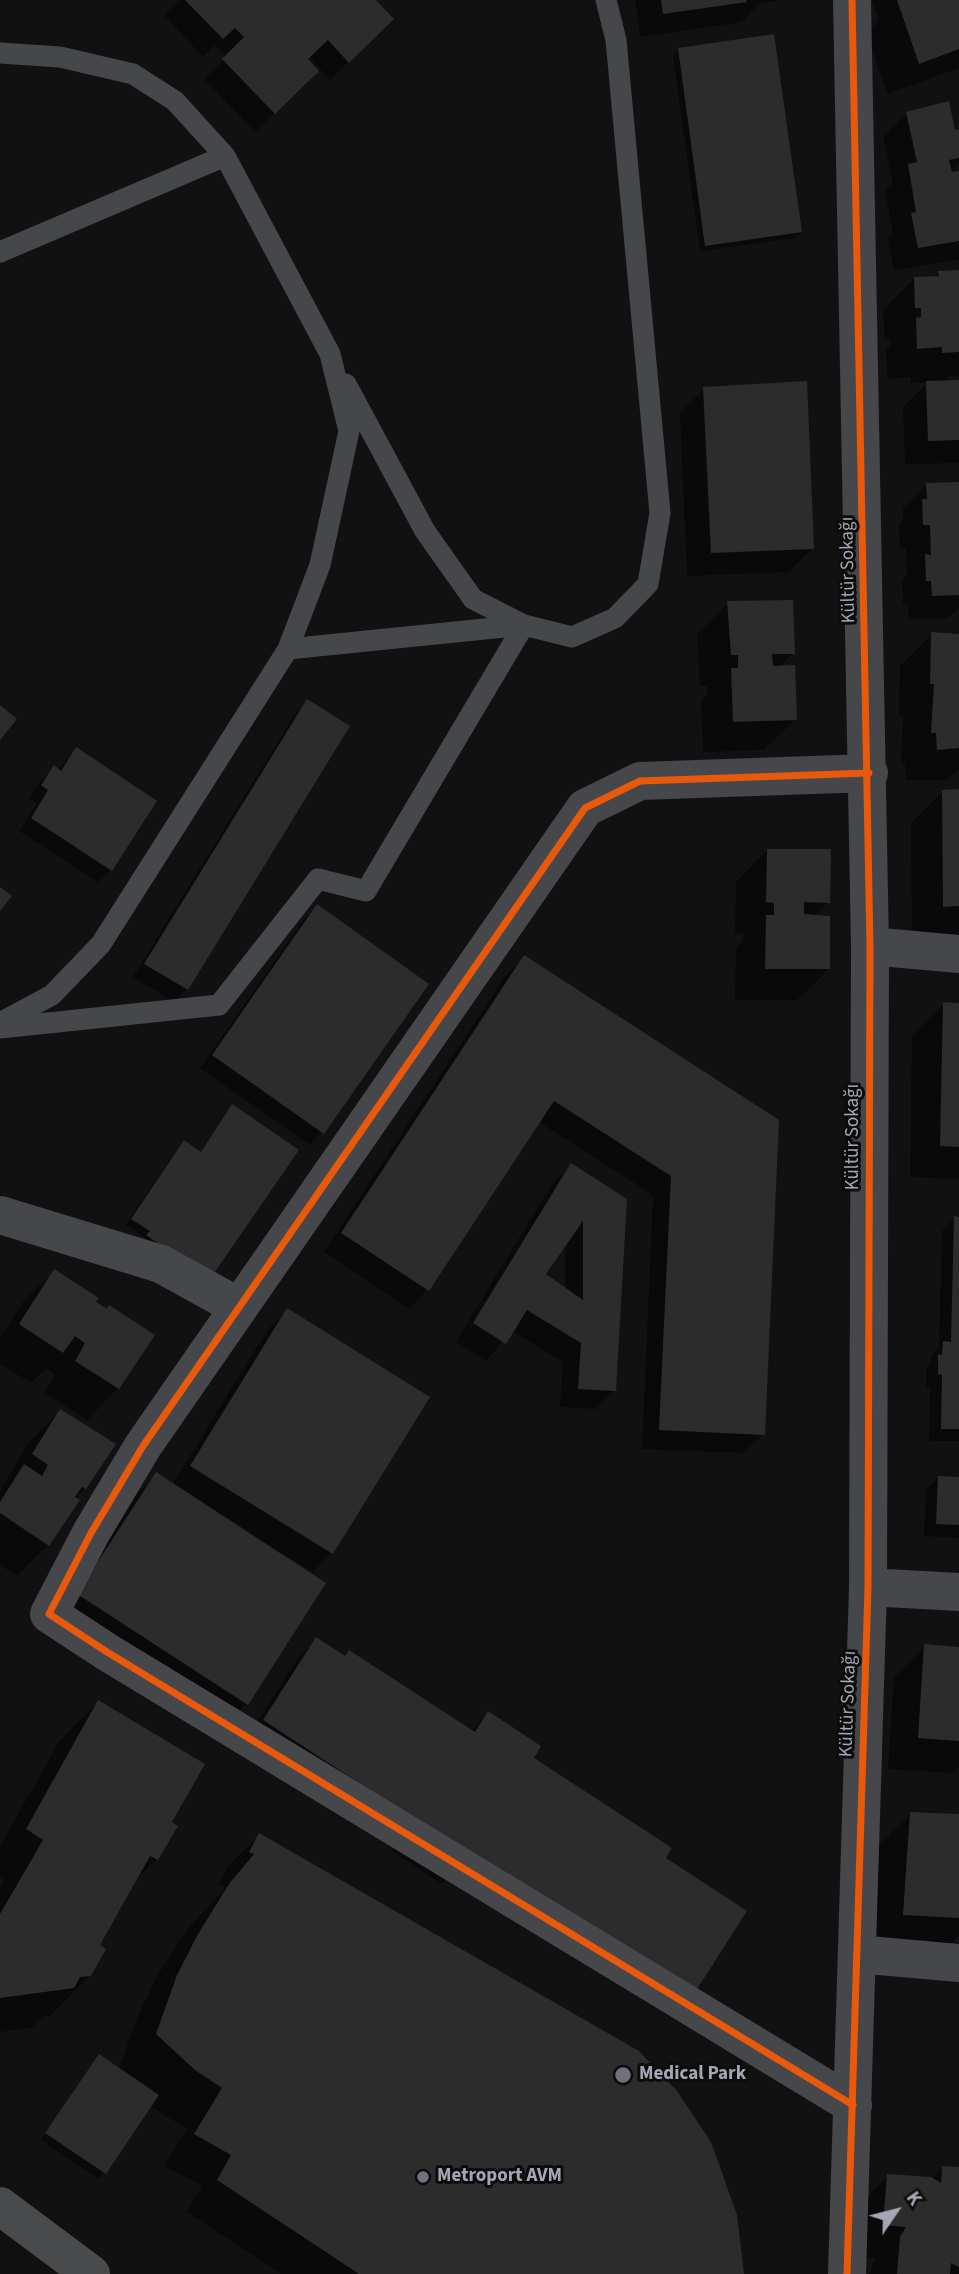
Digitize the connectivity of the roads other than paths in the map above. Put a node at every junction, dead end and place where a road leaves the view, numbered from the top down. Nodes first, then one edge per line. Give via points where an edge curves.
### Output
1 (606, 0) edge
2 (852, 0) edge
3 (0, 53) edge
4 (225, 156) junction
5 (0, 252) edge
6 (330, 355) junction
7 (524, 625) junction
8 (288, 649) junction
9 (869, 773) junction
10 (870, 946) junction
11 (959, 954) edge
12 (0, 1023) edge
13 (0, 1028) edge
14 (0, 1215) edge
15 (239, 1307) junction
16 (868, 1587) junction
17 (959, 1592) edge
18 (858, 1954) junction
19 (959, 1963) edge
20 (853, 2105) junction
21 (0, 2206) edge
22 (92, 2274) edge
23 (848, 2274) edge

1 - 7 lane via 617,40 660,513 648,584 615,618 572,636
2 - 9 street, Kültür Sokağı
3 - 4 lane via 60,57 133,74 175,101
4 - 5 lane
4 - 6 lane
6 - 7 lane via 425,530 473,599
6 - 8 lane via 349,431 320,565
7 - 8 lane
7 - 13 lane via 366,891 318,879 219,1005
8 - 12 lane via 101,944 52,995
9 - 10 street, Kültür Sokağı
9 - 15 street via 640,781 585,808
10 - 11 street
10 - 16 street, Kültür Sokağı
14 - 15 street via 161,1264
15 - 20 street via 143,1446 49,1614
16 - 17 street
16 - 18 street, Kültür Sokağı
18 - 19 street
18 - 20 street, Kültür Sokağı
20 - 23 street, Kültür Sokağı
21 - 22 main road

